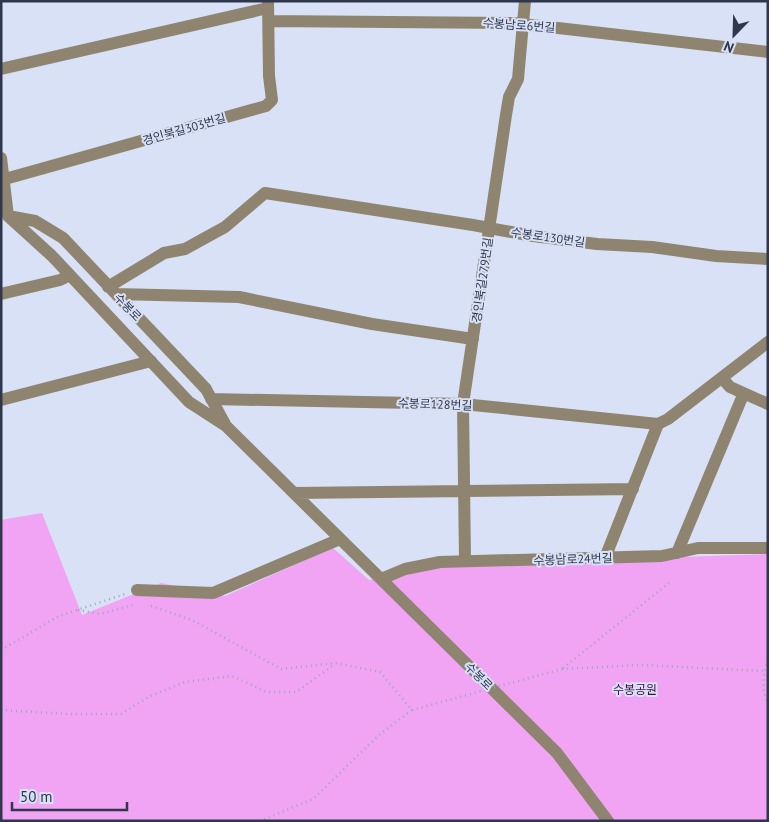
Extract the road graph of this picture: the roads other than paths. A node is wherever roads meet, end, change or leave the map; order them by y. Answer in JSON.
{"nodes":[{"id":1,"x":525,"y":1,"type":"edge"},
{"id":2,"x":268,"y":10,"type":"edge"},
{"id":3,"x":523,"y":24,"type":"junction"},
{"id":4,"x":768,"y":52,"type":"edge"},
{"id":5,"x":1,"y":69,"type":"edge"},
{"id":6,"x":1,"y":158,"type":"edge"},
{"id":7,"x":5,"y":179,"type":"junction"},
{"id":8,"x":5,"y":215,"type":"edge"},
{"id":9,"x":489,"y":228,"type":"junction"},
{"id":10,"x":768,"y":259,"type":"edge"},
{"id":11,"x":70,"y":275,"type":"junction"},
{"id":12,"x":112,"y":290,"type":"junction"},
{"id":13,"x":1,"y":294,"type":"edge"},
{"id":14,"x":473,"y":339,"type":"junction"},
{"id":15,"x":768,"y":342,"type":"edge"},
{"id":16,"x":150,"y":361,"type":"junction"},
{"id":17,"x":722,"y":378,"type":"junction"},
{"id":18,"x":743,"y":395,"type":"junction"},
{"id":19,"x":1,"y":400,"type":"edge"},
{"id":20,"x":211,"y":400,"type":"junction"},
{"id":21,"x":463,"y":404,"type":"junction"},
{"id":22,"x":768,"y":404,"type":"edge"},
{"id":23,"x":658,"y":424,"type":"junction"},
{"id":24,"x":226,"y":426,"type":"junction"},
{"id":25,"x":632,"y":489,"type":"junction"},
{"id":26,"x":464,"y":491,"type":"junction"},
{"id":27,"x":294,"y":493,"type":"junction"},
{"id":28,"x":340,"y":539,"type":"junction"},
{"id":29,"x":768,"y":548,"type":"edge"},
{"id":30,"x":677,"y":553,"type":"junction"},
{"id":31,"x":606,"y":558,"type":"junction"},
{"id":32,"x":465,"y":561,"type":"junction"},
{"id":33,"x":381,"y":579,"type":"junction"},
{"id":34,"x":137,"y":590,"type":"road end"},
{"id":35,"x":608,"y":821,"type":"edge"}],
"edges":[{"from":1,"to":3,"type":"street","name":"경인북길279번길"},
{"from":2,"to":3,"type":"street","name":"수봉남로6번길"},
{"from":2,"to":5,"type":"street"},
{"from":2,"to":7,"type":"street","name":"경인북길303번길"},
{"from":3,"to":4,"type":"street","name":"수봉남로6번길"},
{"from":3,"to":9,"type":"street","name":"경인북길279번길"},
{"from":6,"to":7,"type":"street"},
{"from":7,"to":8,"type":"street"},
{"from":8,"to":11,"type":"street","name":"수봉로"},
{"from":8,"to":12,"type":"street","name":"수봉로"},
{"from":9,"to":10,"type":"street","name":"수봉로130번길"},
{"from":9,"to":12,"type":"street","name":"수봉로130번길"},
{"from":9,"to":14,"type":"street","name":"경인북길279번길"},
{"from":11,"to":13,"type":"street"},
{"from":11,"to":16,"type":"street","name":"수봉로"},
{"from":12,"to":14,"type":"street"},
{"from":12,"to":20,"type":"street","name":"수봉로"},
{"from":14,"to":21,"type":"street","name":"경인북길279번길"},
{"from":15,"to":17,"type":"street"},
{"from":16,"to":19,"type":"street"},
{"from":16,"to":24,"type":"street","name":"수봉로"},
{"from":17,"to":18,"type":"street"},
{"from":17,"to":23,"type":"street"},
{"from":18,"to":22,"type":"street"},
{"from":18,"to":30,"type":"street"},
{"from":20,"to":21,"type":"street","name":"수봉로128번길"},
{"from":20,"to":24,"type":"street","name":"수봉로"},
{"from":21,"to":23,"type":"street","name":"수봉로128번길"},
{"from":21,"to":26,"type":"street","name":"경인북길279번길"},
{"from":23,"to":25,"type":"street"},
{"from":24,"to":27,"type":"street","name":"수봉로"},
{"from":25,"to":26,"type":"street"},
{"from":25,"to":31,"type":"street"},
{"from":26,"to":27,"type":"street"},
{"from":26,"to":32,"type":"street","name":"경인북길279번길"},
{"from":27,"to":28,"type":"street","name":"수봉로"},
{"from":28,"to":33,"type":"street","name":"수봉로"},
{"from":28,"to":34,"type":"street"},
{"from":29,"to":30,"type":"street","name":"수봉남로24번길"},
{"from":30,"to":31,"type":"street","name":"수봉남로24번길"},
{"from":31,"to":32,"type":"street","name":"수봉남로24번길"},
{"from":32,"to":33,"type":"street","name":"수봉남로24번길"},
{"from":33,"to":35,"type":"street","name":"수봉로"}]}
